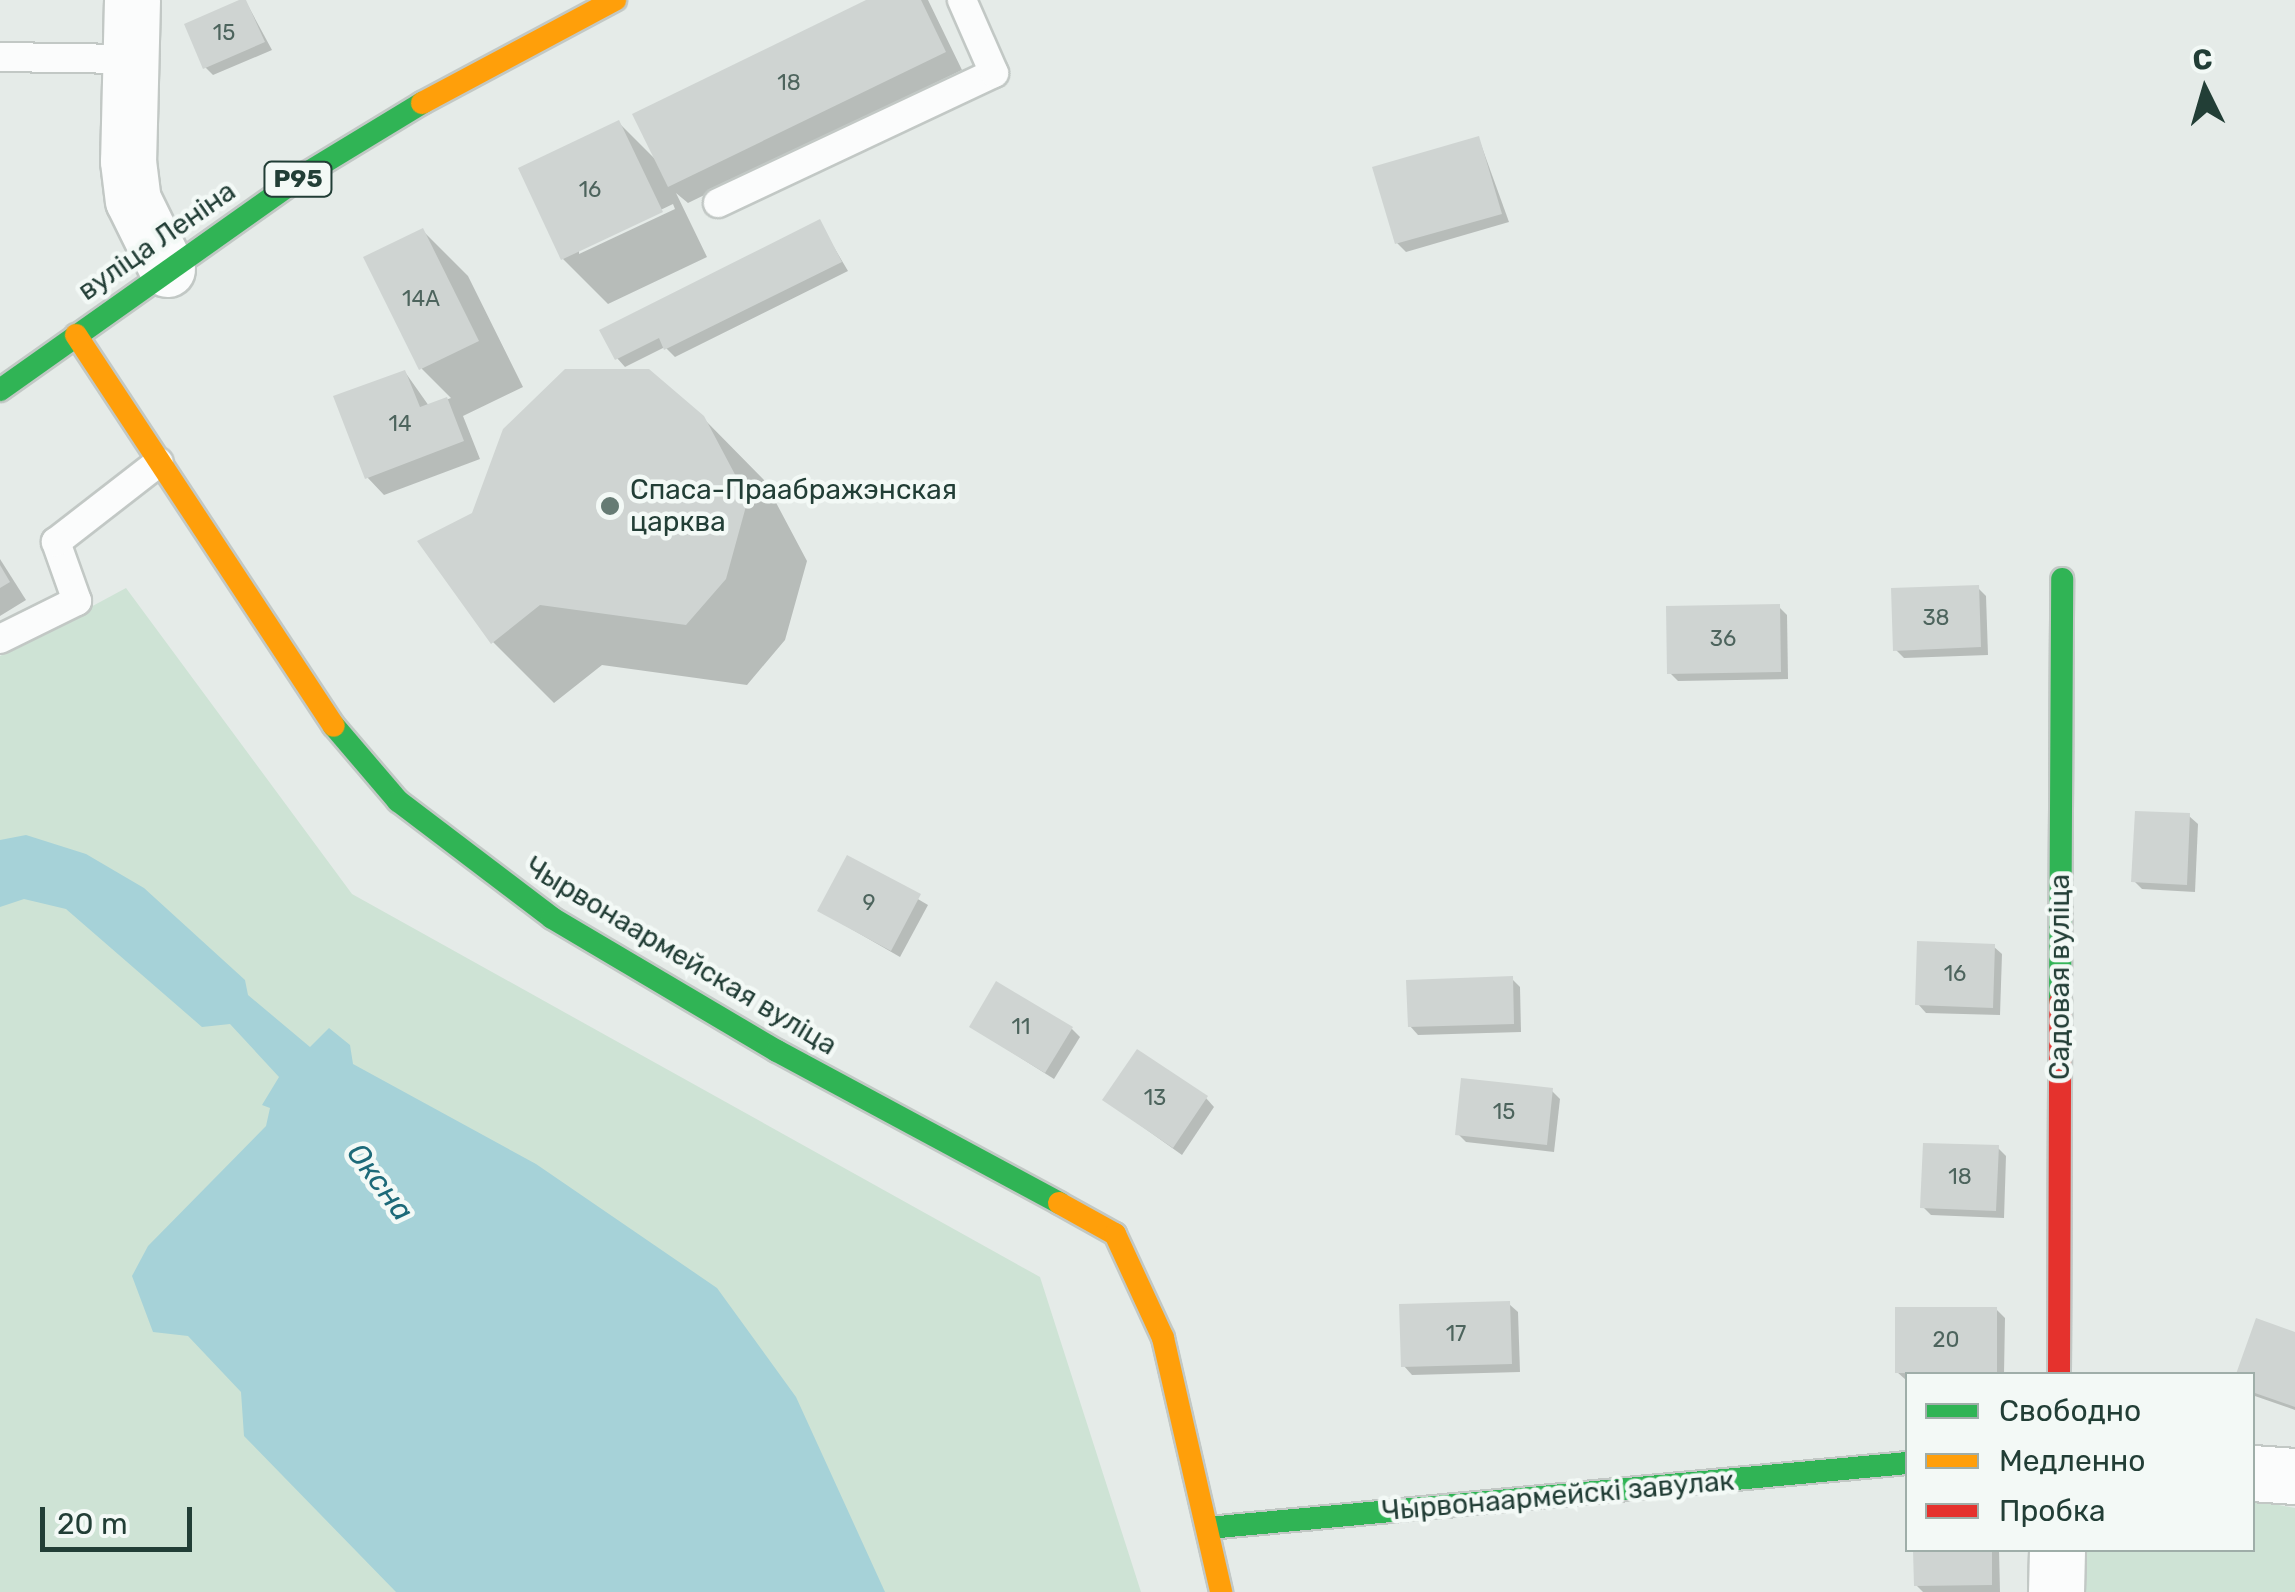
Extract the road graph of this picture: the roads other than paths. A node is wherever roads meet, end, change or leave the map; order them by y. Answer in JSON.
{"nodes":[{"id":1,"x":132,"y":0,"type":"edge"},
{"id":2,"x":615,"y":0,"type":"edge"},
{"id":3,"x":962,"y":0,"type":"edge"},
{"id":4,"x":0,"y":57,"type":"edge"},
{"id":5,"x":130,"y":60,"type":"junction"},
{"id":6,"x":718,"y":202,"type":"dead end"},
{"id":7,"x":166,"y":269,"type":"junction"},
{"id":8,"x":76,"y":335,"type":"junction"},
{"id":9,"x":0,"y":390,"type":"edge"},
{"id":10,"x":158,"y":462,"type":"junction"},
{"id":11,"x":2062,"y":578,"type":"dead end"},
{"id":12,"x":0,"y":639,"type":"edge"},
{"id":13,"x":2059,"y":1372,"type":"edge"},
{"id":14,"x":1905,"y":1463,"type":"edge"},
{"id":15,"x":2255,"y":1473,"type":"edge"},
{"id":16,"x":2295,"y":1476,"type":"edge"},
{"id":17,"x":1208,"y":1528,"type":"junction"},
{"id":18,"x":2057,"y":1552,"type":"edge"},
{"id":19,"x":1221,"y":1592,"type":"edge"},
{"id":20,"x":2056,"y":1592,"type":"edge"}],
"edges":[{"from":1,"to":5,"type":"street"},
{"from":2,"to":7,"type":"street","name":"вуліца Леніна","number":"Р95"},
{"from":3,"to":6,"type":"lane"},
{"from":4,"to":5,"type":"lane"},
{"from":5,"to":7,"type":"street"},
{"from":7,"to":8,"type":"street","name":"вуліца Леніна","number":"Р95"},
{"from":8,"to":9,"type":"street","name":"вуліца Леніна","number":"Р95"},
{"from":8,"to":10,"type":"street","name":"Чырвонаармейская вуліца"},
{"from":10,"to":12,"type":"lane"},
{"from":10,"to":17,"type":"street","name":"Чырвонаармейская вуліца"},
{"from":11,"to":13,"type":"street","name":"Садовая вуліца"},
{"from":14,"to":17,"type":"street","name":"Чырвонаармейскі завулак"},
{"from":15,"to":16,"type":"street"},
{"from":17,"to":19,"type":"street","name":"Чырвонаармейская вуліца"},
{"from":18,"to":20,"type":"street"}]}
